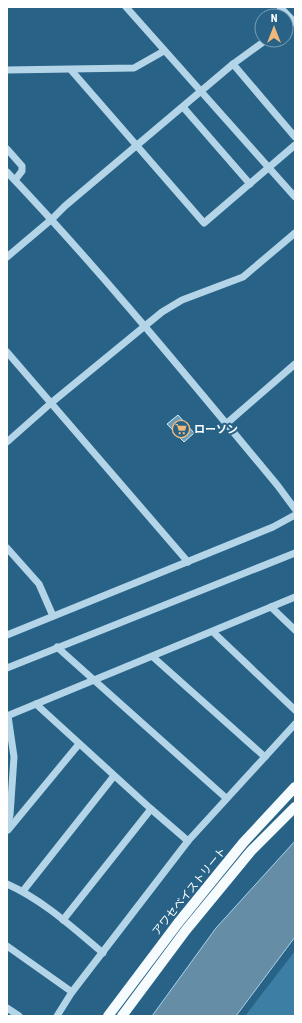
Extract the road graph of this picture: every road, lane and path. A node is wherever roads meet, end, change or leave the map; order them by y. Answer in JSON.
{"nodes":[{"id":1,"x":126,"y":7,"type":"edge"},
{"id":2,"x":255,"y":48,"type":"edge"},
{"id":3,"x":164,"y":51,"type":"junction"},
{"id":4,"x":233,"y":64,"type":"junction"},
{"id":5,"x":7,"y":70,"type":"edge"},
{"id":6,"x":71,"y":70,"type":"junction"},
{"id":7,"x":201,"y":92,"type":"junction"},
{"id":8,"x":183,"y":107,"type":"junction"},
{"id":9,"x":295,"y":137,"type":"edge"},
{"id":10,"x":137,"y":145,"type":"junction"},
{"id":11,"x":295,"y":145,"type":"edge"},
{"id":12,"x":7,"y":149,"type":"edge"},
{"id":13,"x":268,"y":168,"type":"junction"},
{"id":14,"x":7,"y":172,"type":"edge"},
{"id":15,"x":15,"y":180,"type":"junction"},
{"id":16,"x":250,"y":184,"type":"junction"},
{"id":17,"x":295,"y":197,"type":"edge"},
{"id":18,"x":52,"y":219,"type":"junction"},
{"id":19,"x":295,"y":233,"type":"edge"},
{"id":20,"x":7,"y":247,"type":"edge"},
{"id":21,"x":10,"y":255,"type":"edge"},
{"id":22,"x":144,"y":326,"type":"junction"},
{"id":23,"x":7,"y":352,"type":"edge"},
{"id":24,"x":295,"y":364,"type":"edge"},
{"id":25,"x":51,"y":403,"type":"junction"},
{"id":26,"x":226,"y":424,"type":"junction"},
{"id":27,"x":7,"y":442,"type":"edge"},
{"id":28,"x":295,"y":509,"type":"edge"},
{"id":29,"x":295,"y":515,"type":"edge"},
{"id":30,"x":7,"y":548,"type":"edge"},
{"id":31,"x":295,"y":553,"type":"edge"},
{"id":32,"x":188,"y":562,"type":"junction"},
{"id":33,"x":295,"y":598,"type":"edge"},
{"id":34,"x":272,"y":607,"type":"junction"},
{"id":35,"x":53,"y":616,"type":"junction"},
{"id":36,"x":295,"y":630,"type":"edge"},
{"id":37,"x":213,"y":632,"type":"junction"},
{"id":38,"x":7,"y":635,"type":"edge"},
{"id":39,"x":57,"y":647,"type":"junction"},
{"id":40,"x":153,"y":657,"type":"junction"},
{"id":41,"x":7,"y":668,"type":"edge"},
{"id":42,"x":95,"y":681,"type":"junction"},
{"id":43,"x":36,"y":704,"type":"junction"},
{"id":44,"x":295,"y":710,"type":"edge"},
{"id":45,"x":8,"y":716,"type":"edge"},
{"id":46,"x":295,"y":724,"type":"edge"},
{"id":47,"x":79,"y":744,"type":"junction"},
{"id":48,"x":265,"y":757,"type":"junction"},
{"id":49,"x":114,"y":776,"type":"junction"},
{"id":50,"x":295,"y":787,"type":"edge"},
{"id":51,"x":226,"y":798,"type":"junction"},
{"id":52,"x":295,"y":806,"type":"edge"},
{"id":53,"x":151,"y":809,"type":"junction"},
{"id":54,"x":7,"y":828,"type":"edge"},
{"id":55,"x":7,"y":831,"type":"edge"},
{"id":56,"x":188,"y":841,"type":"junction"},
{"id":57,"x":7,"y":884,"type":"edge"},
{"id":58,"x":23,"y":891,"type":"junction"},
{"id":59,"x":63,"y":920,"type":"junction"},
{"id":60,"x":7,"y":946,"type":"edge"},
{"id":61,"x":103,"y":953,"type":"junction"},
{"id":62,"x":72,"y":992,"type":"junction"},
{"id":63,"x":7,"y":1008,"type":"edge"},
{"id":64,"x":19,"y":1016,"type":"edge"},
{"id":65,"x":57,"y":1016,"type":"edge"},
{"id":66,"x":108,"y":1016,"type":"edge"},
{"id":67,"x":122,"y":1016,"type":"edge"}],
"edges":[{"from":1,"to":3,"type":"street"},
{"from":2,"to":4,"type":"street"},
{"from":3,"to":6,"type":"street"},
{"from":3,"to":7,"type":"street"},
{"from":4,"to":7,"type":"street"},
{"from":4,"to":9,"type":"street"},
{"from":5,"to":6,"type":"street"},
{"from":6,"to":10,"type":"street"},
{"from":7,"to":8,"type":"street"},
{"from":7,"to":13,"type":"street"},
{"from":8,"to":10,"type":"street"},
{"from":8,"to":16,"type":"street"},
{"from":10,"to":16,"type":"street"},
{"from":10,"to":18,"type":"street"},
{"from":11,"to":13,"type":"street"},
{"from":12,"to":15,"type":"street"},
{"from":13,"to":16,"type":"street"},
{"from":13,"to":17,"type":"street"},
{"from":14,"to":15,"type":"street"},
{"from":15,"to":18,"type":"street"},
{"from":18,"to":21,"type":"street"},
{"from":18,"to":22,"type":"street"},
{"from":19,"to":22,"type":"street"},
{"from":20,"to":21,"type":"street"},
{"from":22,"to":25,"type":"street"},
{"from":22,"to":26,"type":"street"},
{"from":23,"to":25,"type":"street"},
{"from":24,"to":26,"type":"street"},
{"from":25,"to":27,"type":"street"},
{"from":25,"to":32,"type":"street"},
{"from":26,"to":28,"type":"street"},
{"from":29,"to":32,"type":"street"},
{"from":30,"to":35,"type":"street"},
{"from":31,"to":39,"type":"street"},
{"from":32,"to":35,"type":"street"},
{"from":33,"to":34,"type":"street"},
{"from":34,"to":36,"type":"street"},
{"from":34,"to":37,"type":"street"},
{"from":35,"to":38,"type":"street"},
{"from":37,"to":40,"type":"street"},
{"from":37,"to":44,"type":"street"},
{"from":39,"to":41,"type":"street"},
{"from":39,"to":42,"type":"street"},
{"from":40,"to":42,"type":"street"},
{"from":40,"to":48,"type":"street"},
{"from":42,"to":43,"type":"street"},
{"from":42,"to":51,"type":"street"},
{"from":43,"to":45,"type":"street"},
{"from":43,"to":47,"type":"street"},
{"from":45,"to":54,"type":"street"},
{"from":46,"to":48,"type":"street"},
{"from":47,"to":49,"type":"street"},
{"from":47,"to":55,"type":"street"},
{"from":48,"to":51,"type":"street"},
{"from":49,"to":53,"type":"street"},
{"from":49,"to":58,"type":"street"},
{"from":50,"to":66,"type":"main road","name":"アワセベイストリート"},
{"from":51,"to":56,"type":"street"},
{"from":52,"to":67,"type":"main road","name":"アワセベイストリート"},
{"from":53,"to":56,"type":"street"},
{"from":53,"to":59,"type":"street"},
{"from":56,"to":61,"type":"street"},
{"from":57,"to":58,"type":"street"},
{"from":58,"to":59,"type":"street"},
{"from":59,"to":61,"type":"street"},
{"from":60,"to":62,"type":"street"},
{"from":61,"to":62,"type":"street"},
{"from":62,"to":65,"type":"street"},
{"from":63,"to":64,"type":"street"}]}
